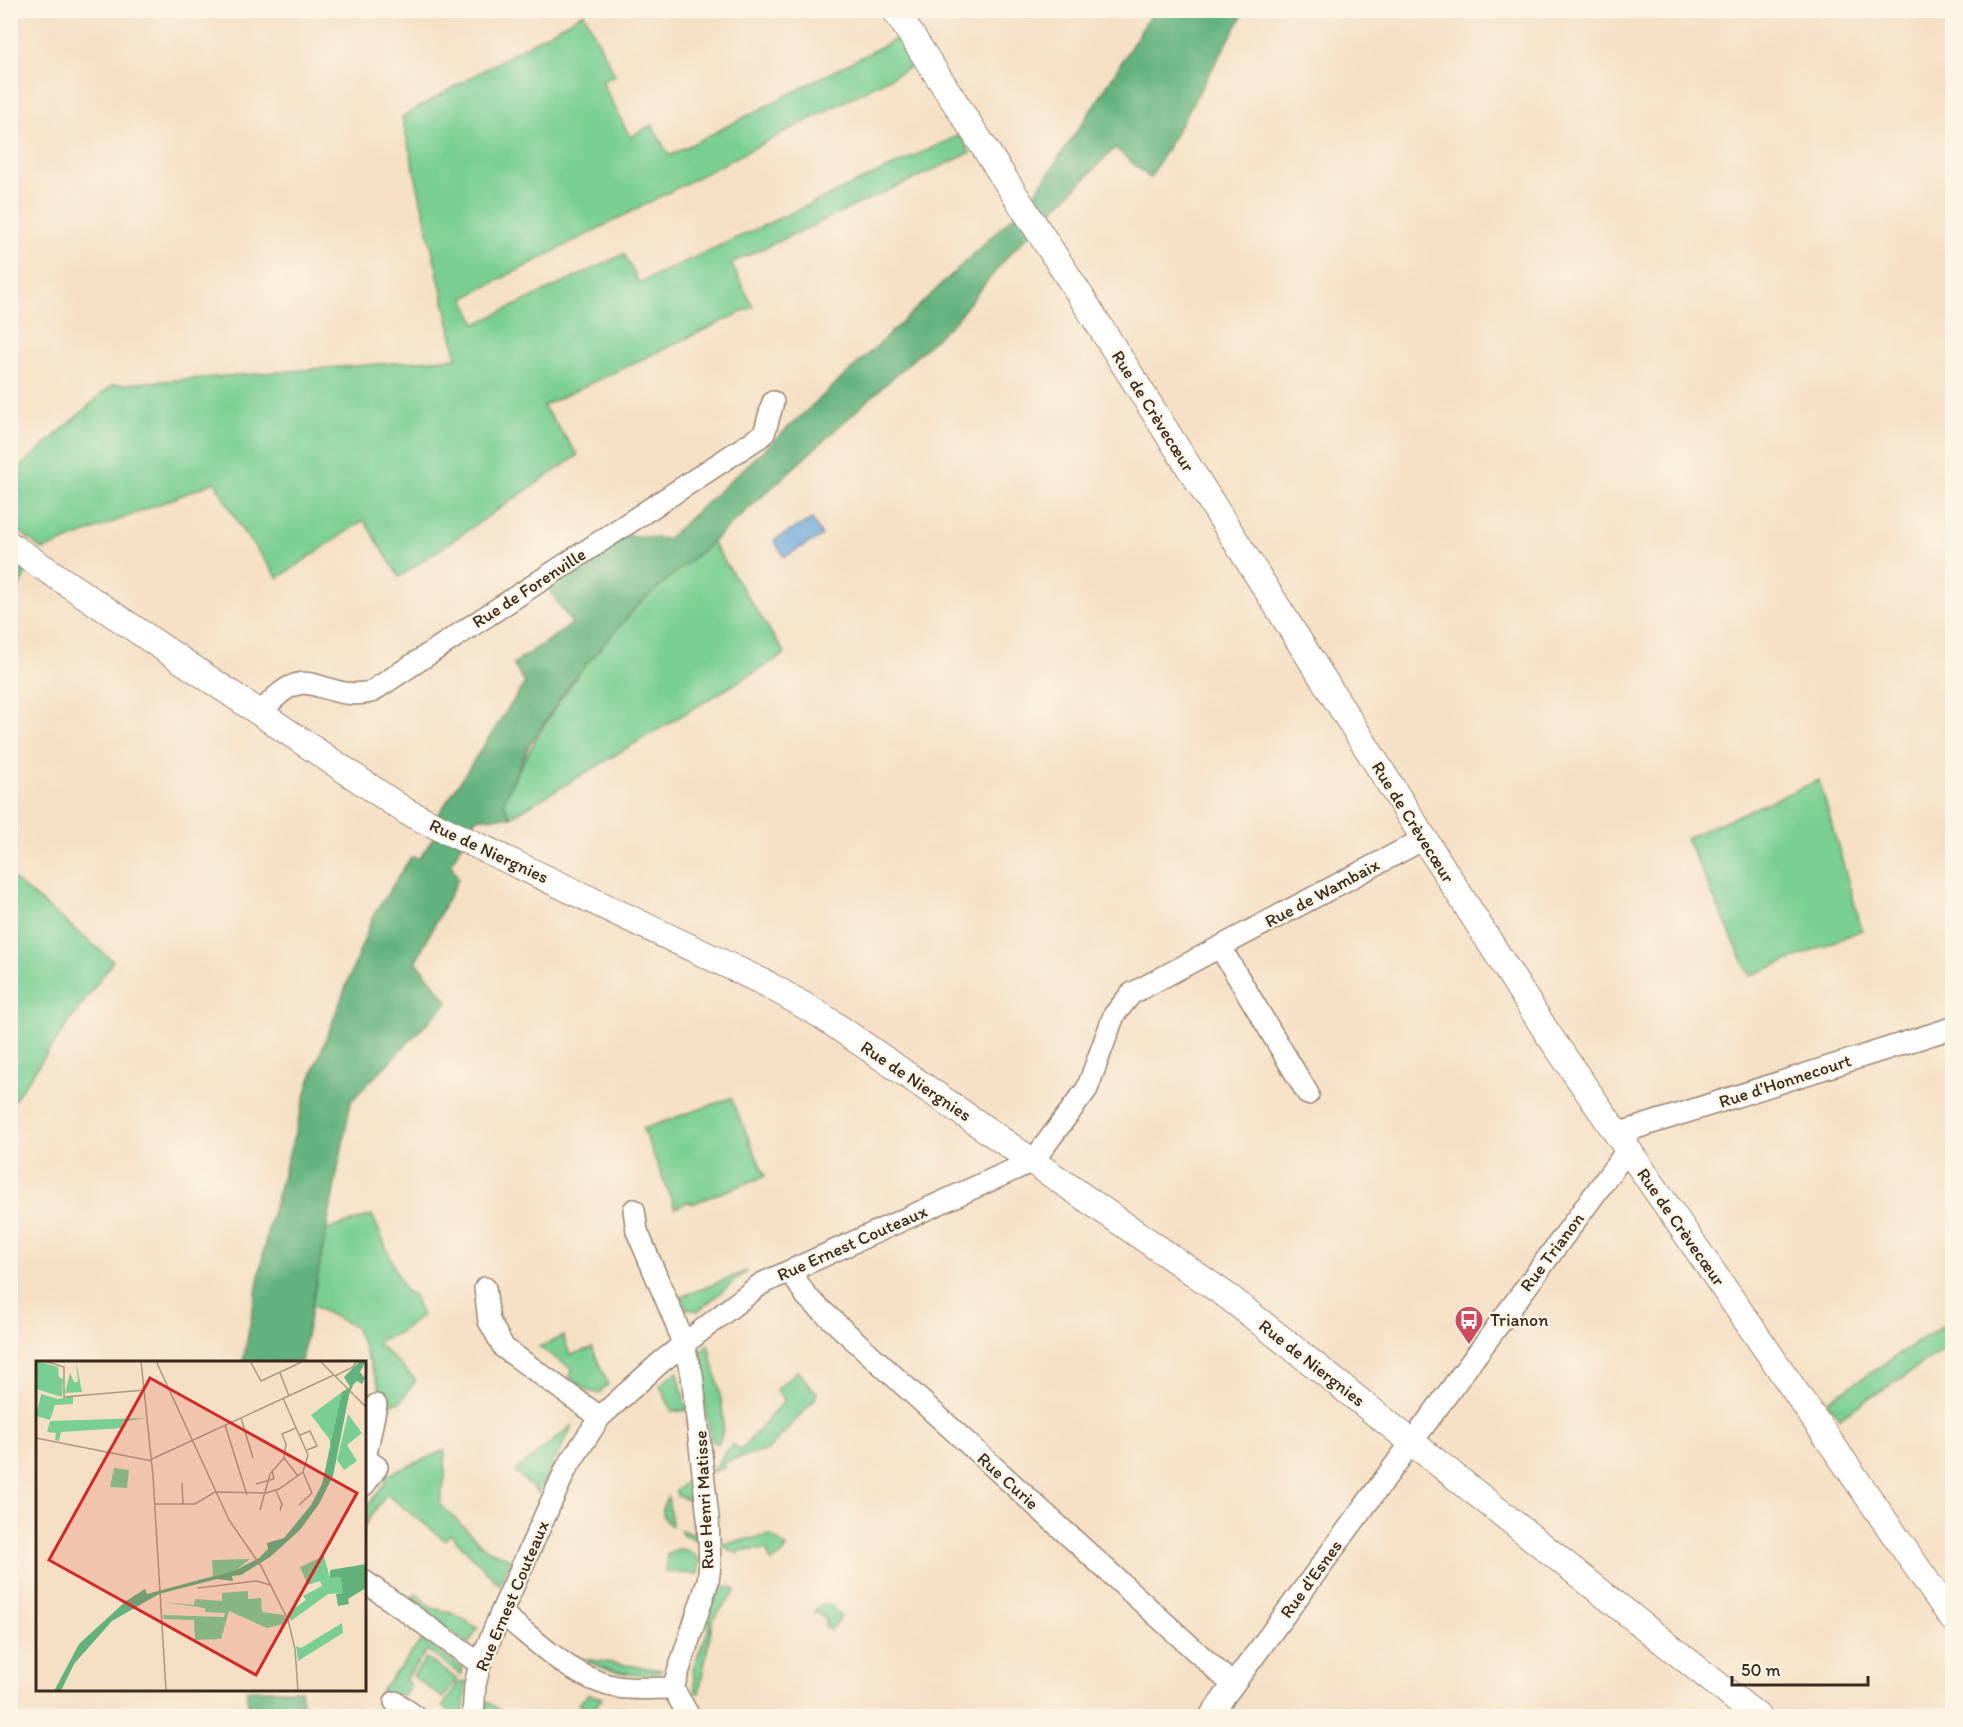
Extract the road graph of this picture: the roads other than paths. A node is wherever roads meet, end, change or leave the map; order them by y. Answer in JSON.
{"nodes":[{"id":1,"x":895,"y":10,"type":"edge"},
{"id":2,"x":773,"y":402,"type":"dead end"},
{"id":3,"x":10,"y":545,"type":"edge"},
{"id":4,"x":261,"y":713,"type":"junction"},
{"id":5,"x":1424,"y":839,"type":"junction"},
{"id":6,"x":1220,"y":947,"type":"junction"},
{"id":7,"x":1953,"y":1028,"type":"edge"},
{"id":8,"x":1308,"y":1094,"type":"dead end"},
{"id":9,"x":1622,"y":1142,"type":"junction"},
{"id":10,"x":1033,"y":1161,"type":"junction"},
{"id":11,"x":634,"y":1210,"type":"dead end"},
{"id":12,"x":790,"y":1270,"type":"junction"},
{"id":13,"x":485,"y":1288,"type":"dead end"},
{"id":14,"x":684,"y":1345,"type":"junction"},
{"id":15,"x":376,"y":1405,"type":"dead end"},
{"id":16,"x":600,"y":1417,"type":"junction"},
{"id":17,"x":1412,"y":1442,"type":"junction"},
{"id":18,"x":366,"y":1454,"type":"edge"},
{"id":19,"x":366,"y":1460,"type":"edge"},
{"id":20,"x":366,"y":1482,"type":"edge"},
{"id":21,"x":366,"y":1582,"type":"edge"},
{"id":22,"x":501,"y":1613,"type":"junction"},
{"id":23,"x":1953,"y":1618,"type":"edge"},
{"id":24,"x":480,"y":1664,"type":"junction"},
{"id":25,"x":1233,"y":1685,"type":"junction"},
{"id":26,"x":673,"y":1688,"type":"junction"},
{"id":27,"x":395,"y":1702,"type":"dead end"},
{"id":28,"x":415,"y":1716,"type":"edge"},
{"id":29,"x":473,"y":1716,"type":"edge"},
{"id":30,"x":689,"y":1716,"type":"edge"},
{"id":31,"x":1210,"y":1716,"type":"edge"},
{"id":32,"x":1757,"y":1716,"type":"edge"}],
"edges":[{"from":1,"to":5,"type":"street","name":"Rue de Crèvecœur"},
{"from":2,"to":4,"type":"street","name":"Rue de Forenville"},
{"from":3,"to":4,"type":"street","name":"Rue de Niergnies"},
{"from":4,"to":10,"type":"street","name":"Rue de Niergnies"},
{"from":5,"to":6,"type":"street","name":"Rue de Wambaix"},
{"from":5,"to":9,"type":"street","name":"Rue de Crèvecœur"},
{"from":6,"to":8,"type":"street"},
{"from":6,"to":10,"type":"street","name":"Rue de Wambaix"},
{"from":7,"to":9,"type":"street","name":"Rue d'Honnecourt"},
{"from":9,"to":17,"type":"street","name":"Rue Trianon"},
{"from":9,"to":23,"type":"street","name":"Rue de Crèvecœur"},
{"from":10,"to":12,"type":"street","name":"Rue Ernest Couteaux"},
{"from":10,"to":17,"type":"street","name":"Rue de Niergnies"},
{"from":11,"to":14,"type":"street"},
{"from":12,"to":14,"type":"street","name":"Rue Ernest Couteaux"},
{"from":12,"to":25,"type":"street","name":"Rue Curie"},
{"from":13,"to":16,"type":"street"},
{"from":14,"to":16,"type":"street","name":"Rue Ernest Couteaux"},
{"from":14,"to":26,"type":"street","name":"Rue Henri Matisse"},
{"from":15,"to":18,"type":"street"},
{"from":16,"to":22,"type":"street","name":"Rue Ernest Couteaux"},
{"from":17,"to":25,"type":"street","name":"Rue d'Esnes"},
{"from":17,"to":32,"type":"street","name":"Rue de Niergnies"},
{"from":19,"to":20,"type":"street"},
{"from":21,"to":24,"type":"street"},
{"from":22,"to":24,"type":"street","name":"Rue Ernest Couteaux"},
{"from":22,"to":26,"type":"street"},
{"from":24,"to":29,"type":"street","name":"Rue Ernest Couteaux"},
{"from":25,"to":31,"type":"street","name":"Rue d'Esnes"},
{"from":26,"to":30,"type":"street"},
{"from":27,"to":28,"type":"street"}]}
